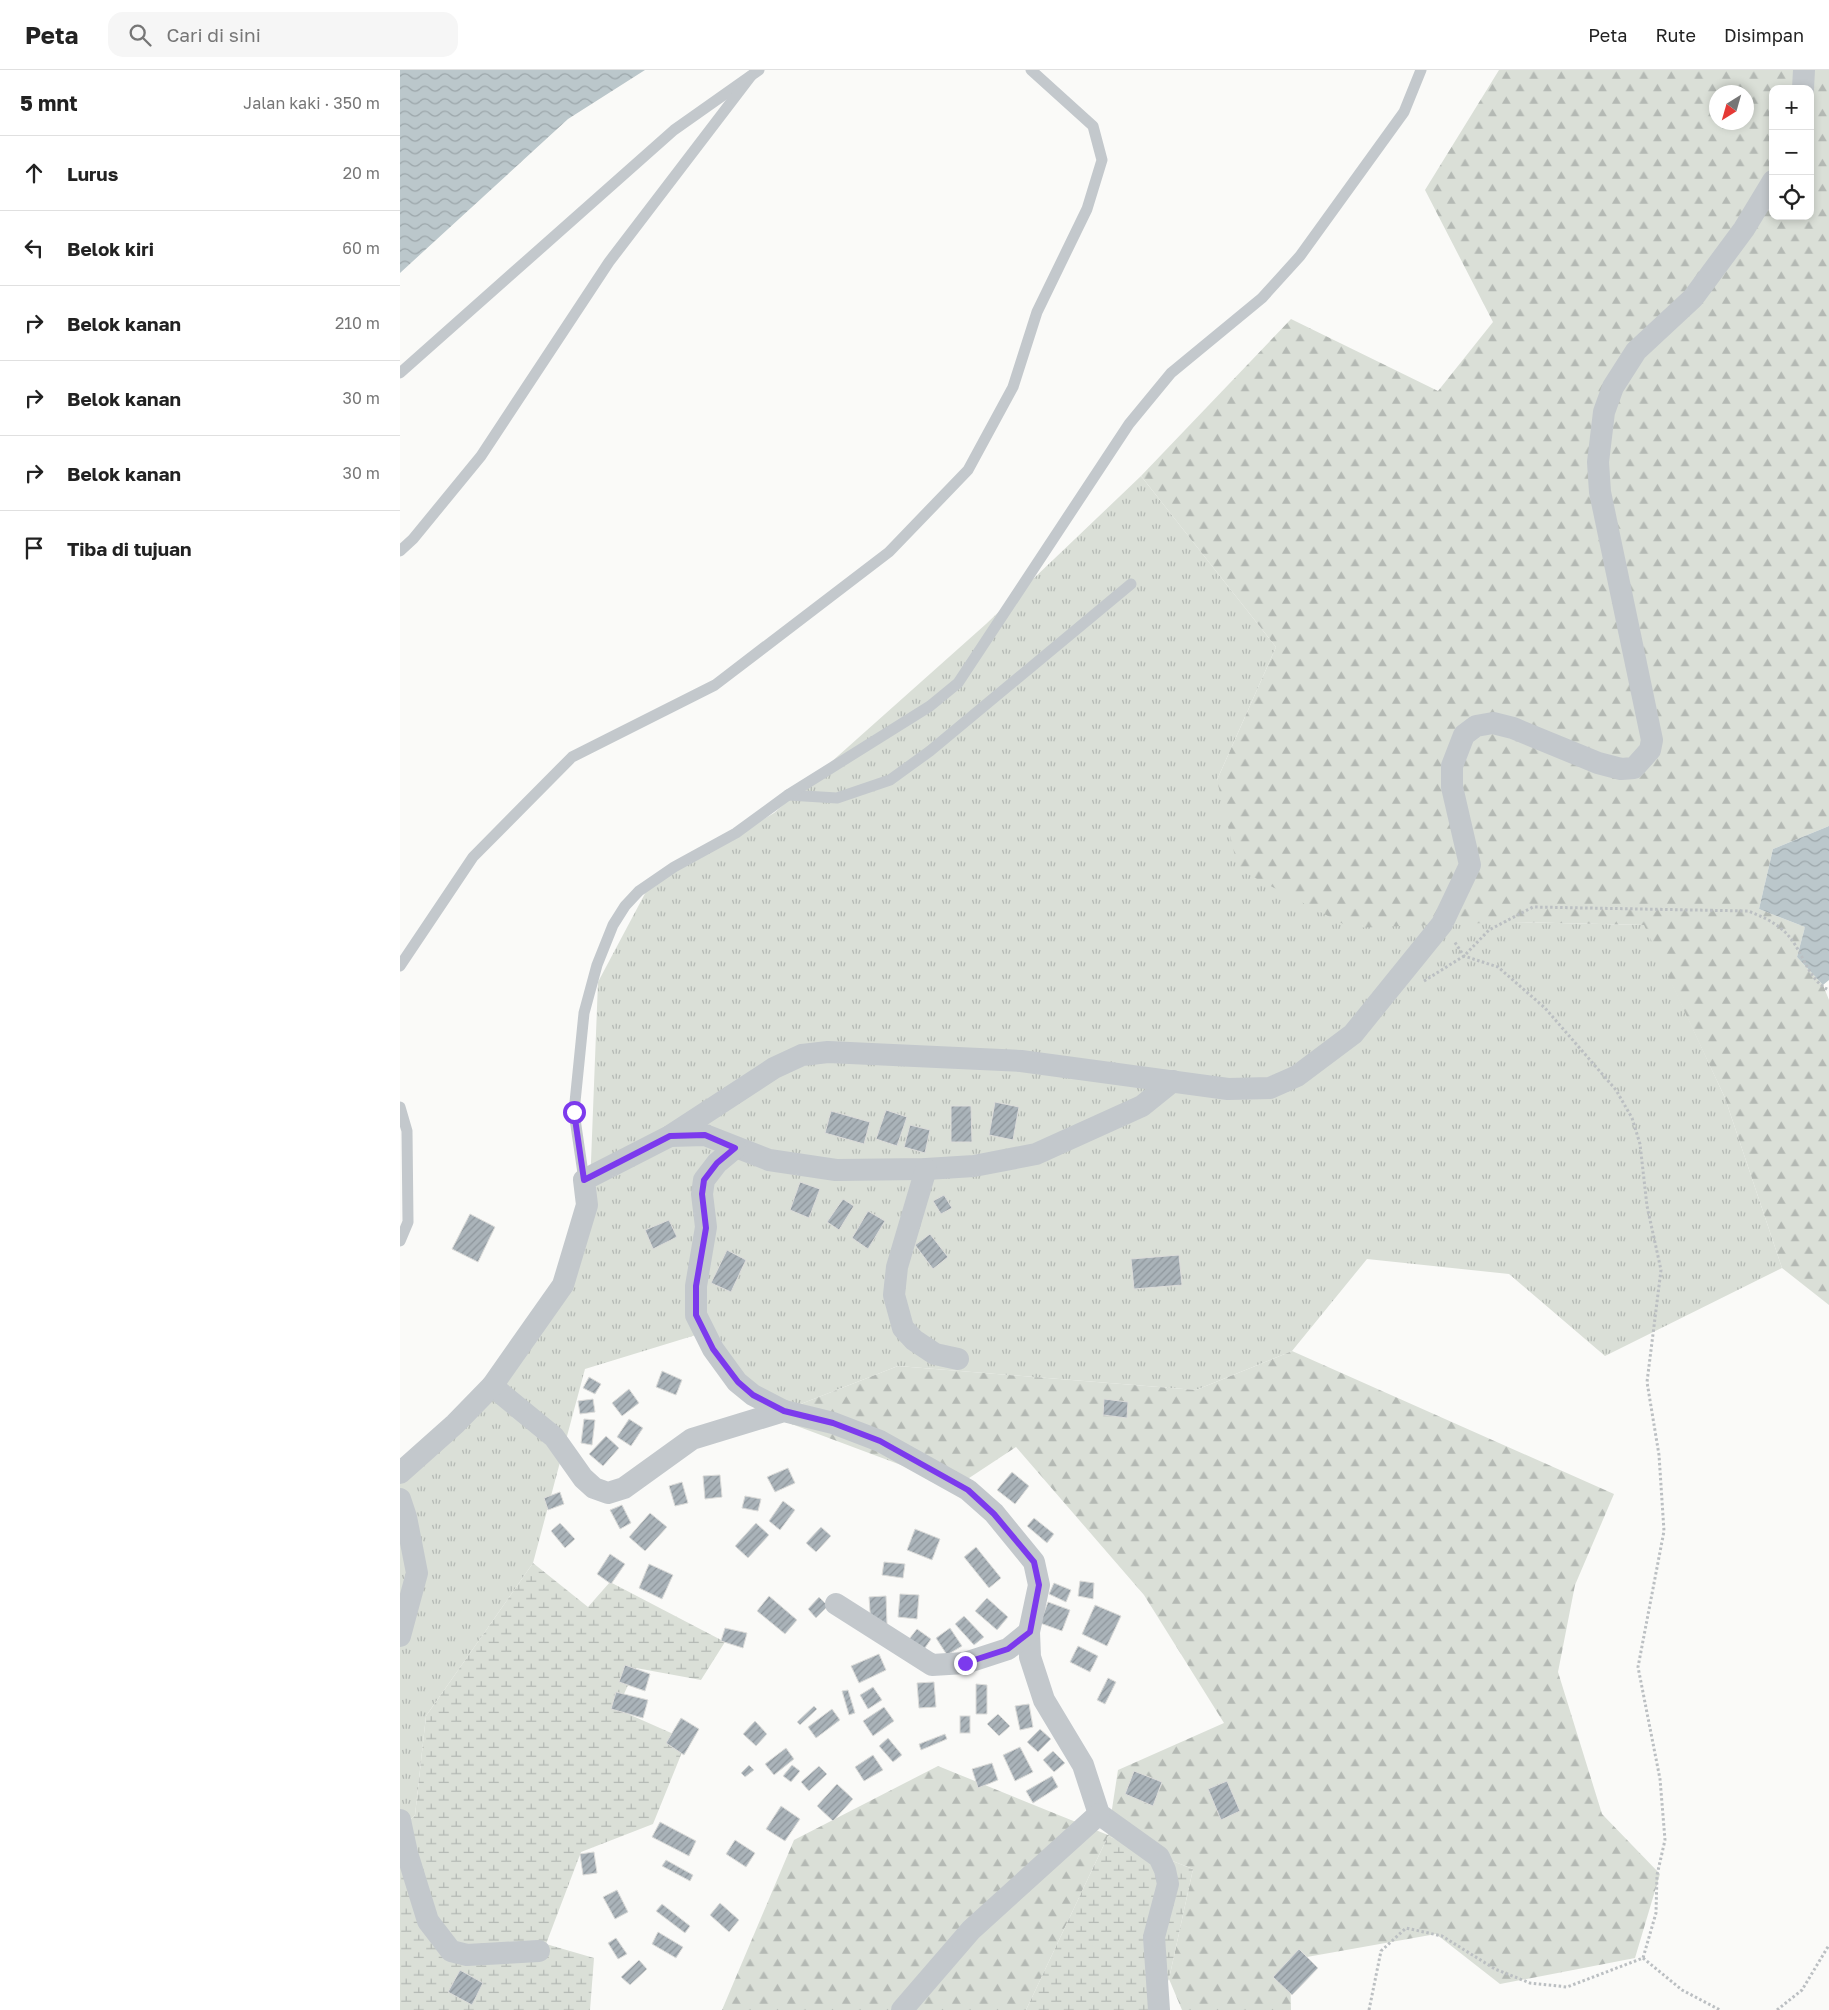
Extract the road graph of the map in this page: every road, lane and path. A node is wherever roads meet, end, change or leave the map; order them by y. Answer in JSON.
{"nodes":[{"id":1,"x":1031,"y":70,"type":"edge"},
{"id":2,"x":1421,"y":70,"type":"edge"},
{"id":3,"x":1804,"y":70,"type":"edge"},
{"id":4,"x":755,"y":73,"type":"edge"},
{"id":5,"x":1804,"y":85,"type":"edge"},
{"id":6,"x":1769,"y":188,"type":"edge"},
{"id":7,"x":400,"y":373,"type":"edge"},
{"id":8,"x":400,"y":551,"type":"edge"},
{"id":9,"x":1131,"y":584,"type":"dead end"},
{"id":10,"x":788,"y":795,"type":"junction"},
{"id":11,"x":400,"y":966,"type":"edge"},
{"id":12,"x":1829,"y":990,"type":"edge"},
{"id":13,"x":1173,"y":1081,"type":"junction"},
{"id":14,"x":400,"y":1107,"type":"edge"},
{"id":15,"x":670,"y":1136,"type":"junction"},
{"id":16,"x":735,"y":1148,"type":"junction"},
{"id":17,"x":926,"y":1169,"type":"junction"},
{"id":18,"x":584,"y":1180,"type":"junction"},
{"id":19,"x":400,"y":1241,"type":"edge"},
{"id":20,"x":958,"y":1360,"type":"dead end"},
{"id":21,"x":492,"y":1386,"type":"junction"},
{"id":22,"x":784,"y":1411,"type":"junction"},
{"id":23,"x":400,"y":1473,"type":"edge"},
{"id":24,"x":400,"y":1499,"type":"edge"},
{"id":25,"x":836,"y":1604,"type":"dead end"},
{"id":26,"x":1030,"y":1632,"type":"junction"},
{"id":27,"x":400,"y":1636,"type":"edge"},
{"id":28,"x":1099,"y":1814,"type":"junction"},
{"id":29,"x":400,"y":1820,"type":"edge"},
{"id":30,"x":1829,"y":1945,"type":"edge"},
{"id":31,"x":540,"y":1951,"type":"dead end"},
{"id":32,"x":1643,"y":1958,"type":"junction"},
{"id":33,"x":902,"y":2010,"type":"edge"},
{"id":34,"x":1159,"y":2010,"type":"edge"},
{"id":35,"x":1369,"y":2010,"type":"edge"},
{"id":36,"x":1720,"y":2010,"type":"edge"},
{"id":37,"x":1777,"y":2010,"type":"edge"}],
"edges":[{"from":1,"to":11,"type":"lane"},
{"from":2,"to":10,"type":"lane"},
{"from":3,"to":5,"type":"street"},
{"from":4,"to":7,"type":"lane"},
{"from":4,"to":8,"type":"lane"},
{"from":6,"to":13,"type":"street"},
{"from":9,"to":10,"type":"lane"},
{"from":10,"to":18,"type":"lane"},
{"from":12,"to":32,"type":"path"},
{"from":13,"to":15,"type":"street"},
{"from":13,"to":17,"type":"street"},
{"from":14,"to":19,"type":"lane"},
{"from":15,"to":16,"type":"street"},
{"from":15,"to":18,"type":"street"},
{"from":16,"to":17,"type":"street"},
{"from":16,"to":22,"type":"street"},
{"from":17,"to":20,"type":"street"},
{"from":18,"to":21,"type":"street"},
{"from":21,"to":22,"type":"street"},
{"from":21,"to":23,"type":"street"},
{"from":22,"to":26,"type":"street"},
{"from":24,"to":27,"type":"street"},
{"from":25,"to":26,"type":"street"},
{"from":26,"to":28,"type":"street"},
{"from":28,"to":33,"type":"street"},
{"from":28,"to":34,"type":"street"},
{"from":29,"to":31,"type":"street"},
{"from":30,"to":37,"type":"path"},
{"from":32,"to":35,"type":"path"},
{"from":32,"to":36,"type":"path"}]}
